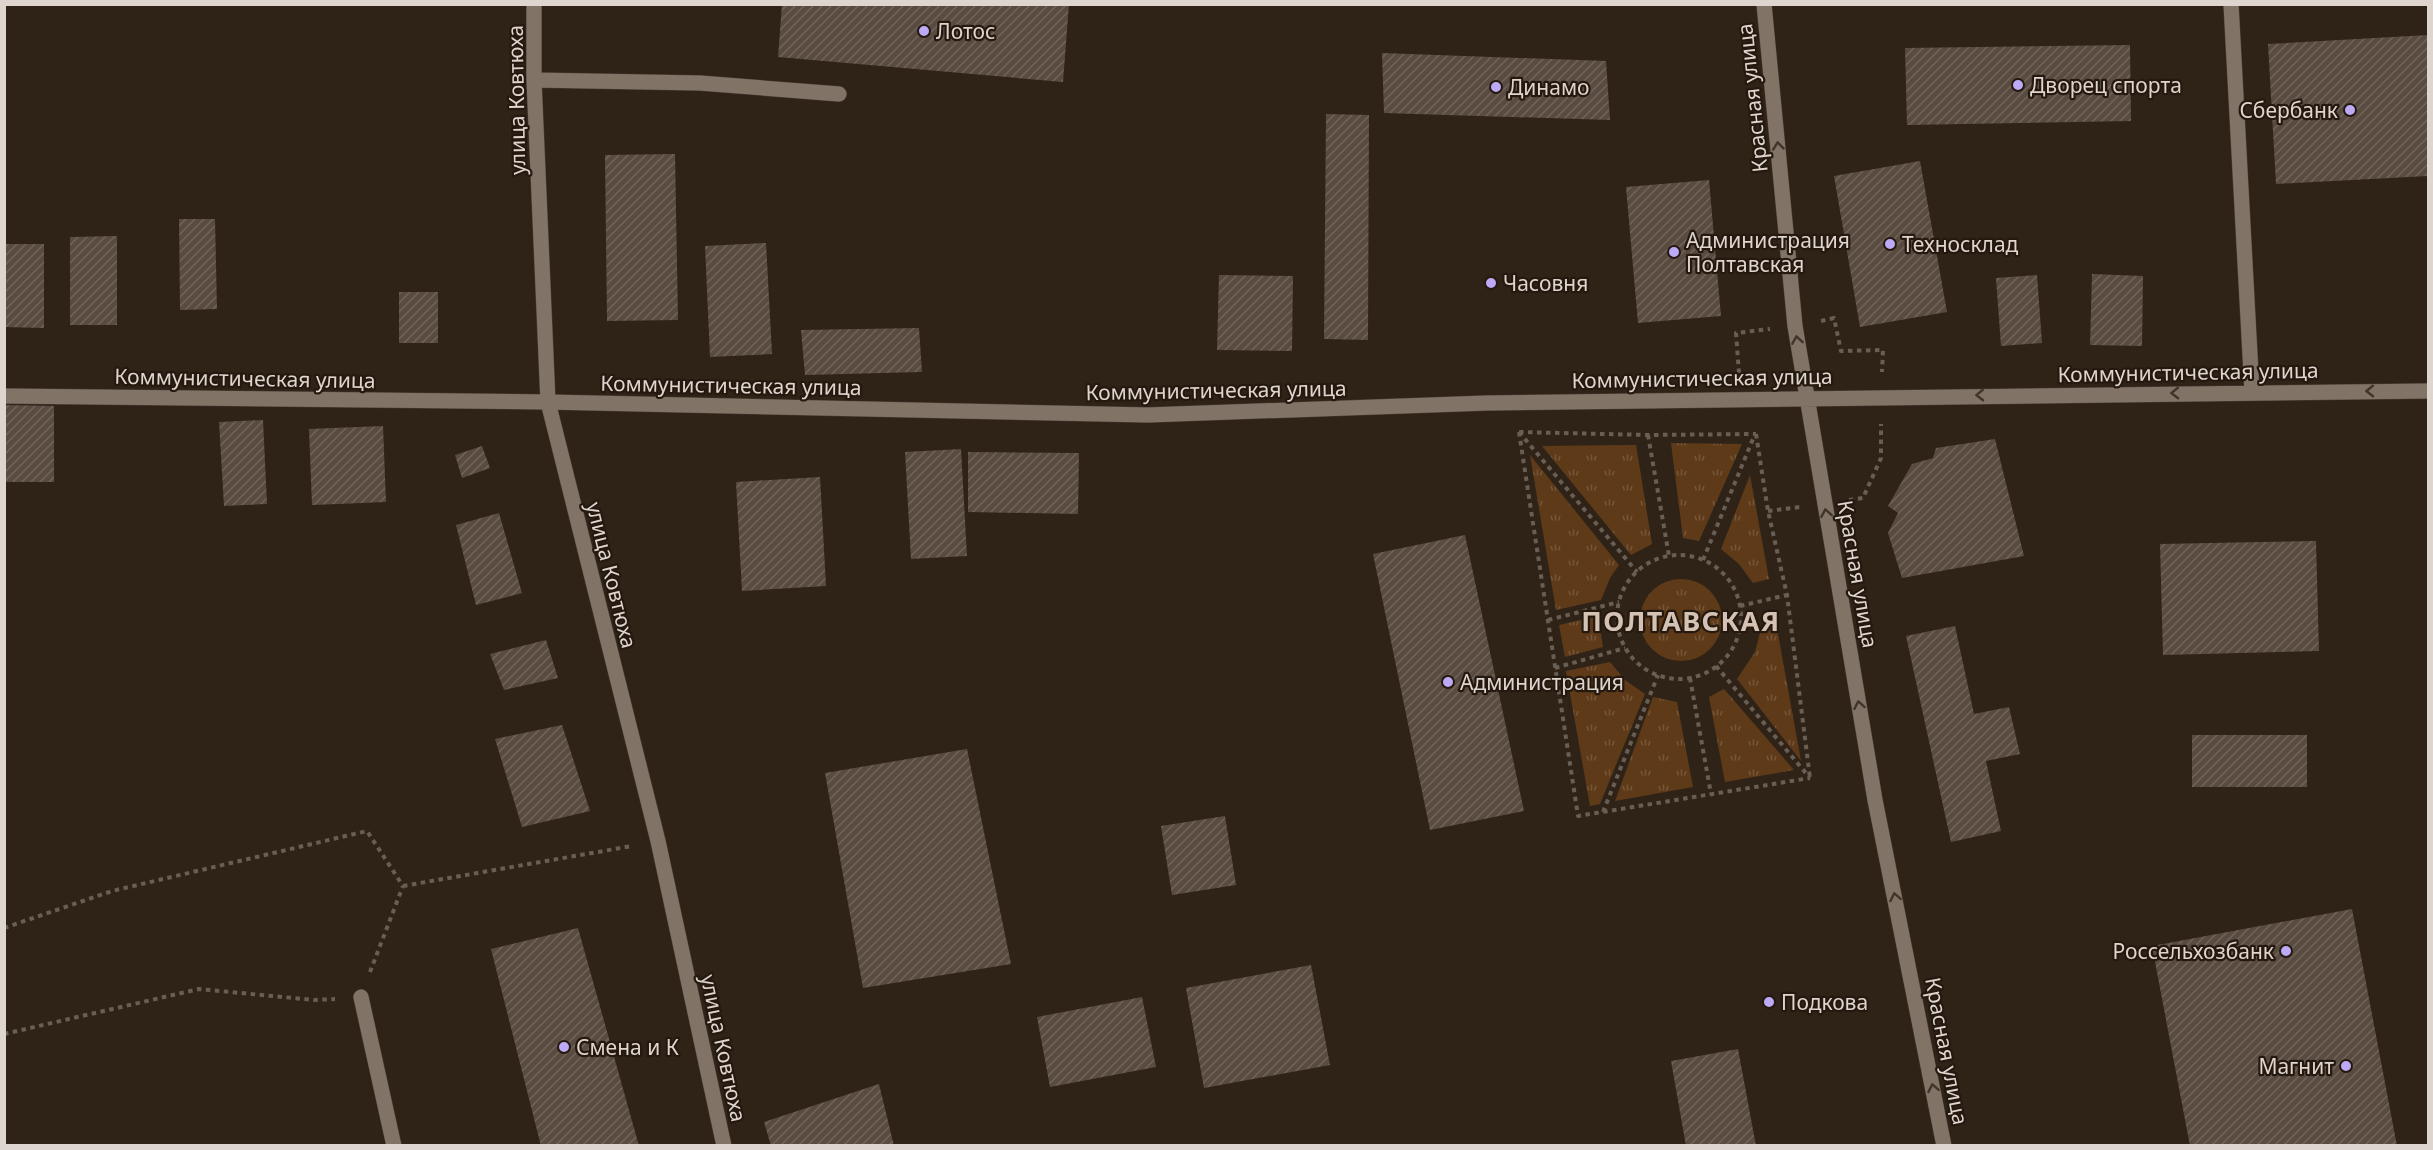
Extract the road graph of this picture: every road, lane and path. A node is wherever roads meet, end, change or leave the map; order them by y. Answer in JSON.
{"nodes":[{"id":1,"x":534,"y":4,"type":"edge"},
{"id":2,"x":1764,"y":4,"type":"edge"},
{"id":3,"x":2231,"y":4,"type":"edge"},
{"id":4,"x":534,"y":80,"type":"junction"},
{"id":5,"x":839,"y":94,"type":"dead end"},
{"id":6,"x":2428,"y":390,"type":"edge"},
{"id":7,"x":2252,"y":392,"type":"junction"},
{"id":8,"x":4,"y":396,"type":"edge"},
{"id":9,"x":1807,"y":398,"type":"junction"},
{"id":10,"x":548,"y":402,"type":"junction"},
{"id":11,"x":1520,"y":432,"type":"junction"},
{"id":12,"x":1756,"y":434,"type":"junction"},
{"id":13,"x":1648,"y":435,"type":"junction"},
{"id":14,"x":1669,"y":556,"type":"junction"},
{"id":15,"x":1703,"y":560,"type":"junction"},
{"id":16,"x":1637,"y":572,"type":"junction"},
{"id":17,"x":1786,"y":595,"type":"junction"},
{"id":18,"x":1618,"y":602,"type":"junction"},
{"id":19,"x":1740,"y":606,"type":"junction"},
{"id":20,"x":1548,"y":620,"type":"junction"},
{"id":21,"x":1625,"y":648,"type":"junction"},
{"id":22,"x":1716,"y":666,"type":"junction"},
{"id":23,"x":1555,"y":668,"type":"junction"},
{"id":24,"x":1658,"y":675,"type":"junction"},
{"id":25,"x":1690,"y":678,"type":"junction"},
{"id":26,"x":1810,"y":778,"type":"junction"},
{"id":27,"x":1711,"y":794,"type":"junction"},
{"id":28,"x":1603,"y":812,"type":"junction"},
{"id":29,"x":658,"y":841,"type":"junction"},
{"id":30,"x":403,"y":886,"type":"junction"},
{"id":31,"x":4,"y":928,"type":"edge"},
{"id":32,"x":361,"y":997,"type":"junction"},
{"id":33,"x":4,"y":1034,"type":"edge"},
{"id":34,"x":394,"y":1146,"type":"edge"},
{"id":35,"x":724,"y":1146,"type":"edge"},
{"id":36,"x":1944,"y":1146,"type":"edge"}],
"edges":[{"from":1,"to":4,"type":"street","name":"улица Ковтюха"},
{"from":9,"to":2,"type":"street","name":"Красная улица","one_way":true},
{"from":3,"to":7,"type":"street"},
{"from":4,"to":5,"type":"street"},
{"from":4,"to":10,"type":"street","name":"улица Ковтюха"},
{"from":6,"to":7,"type":"street","name":"Коммунистическая улица","one_way":true},
{"from":7,"to":9,"type":"street","name":"Коммунистическая улица","one_way":true},
{"from":8,"to":10,"type":"street","name":"Коммунистическая улица"},
{"from":9,"to":10,"type":"street","name":"Коммунистическая улица"},
{"from":36,"to":9,"type":"street","name":"Красная улица","one_way":true},
{"from":10,"to":29,"type":"street","name":"улица Ковтюха"},
{"from":11,"to":13,"type":"path"},
{"from":11,"to":16,"type":"path"},
{"from":11,"to":20,"type":"path"},
{"from":12,"to":13,"type":"path"},
{"from":12,"to":15,"type":"path"},
{"from":12,"to":17,"type":"path"},
{"from":13,"to":14,"type":"path"},
{"from":14,"to":15,"type":"path"},
{"from":14,"to":16,"type":"path"},
{"from":15,"to":19,"type":"path"},
{"from":16,"to":18,"type":"path"},
{"from":17,"to":19,"type":"path"},
{"from":17,"to":26,"type":"path"},
{"from":18,"to":20,"type":"path"},
{"from":18,"to":21,"type":"path"},
{"from":19,"to":22,"type":"path"},
{"from":20,"to":23,"type":"path"},
{"from":21,"to":23,"type":"path"},
{"from":21,"to":24,"type":"path"},
{"from":22,"to":25,"type":"path"},
{"from":22,"to":26,"type":"path"},
{"from":23,"to":28,"type":"path"},
{"from":24,"to":25,"type":"path"},
{"from":24,"to":28,"type":"path"},
{"from":25,"to":27,"type":"path"},
{"from":26,"to":27,"type":"path"},
{"from":27,"to":28,"type":"path"},
{"from":29,"to":30,"type":"path"},
{"from":29,"to":35,"type":"street","name":"улица Ковтюха"},
{"from":30,"to":31,"type":"path"},
{"from":30,"to":32,"type":"path"},
{"from":32,"to":33,"type":"path"},
{"from":32,"to":34,"type":"street"}]}
